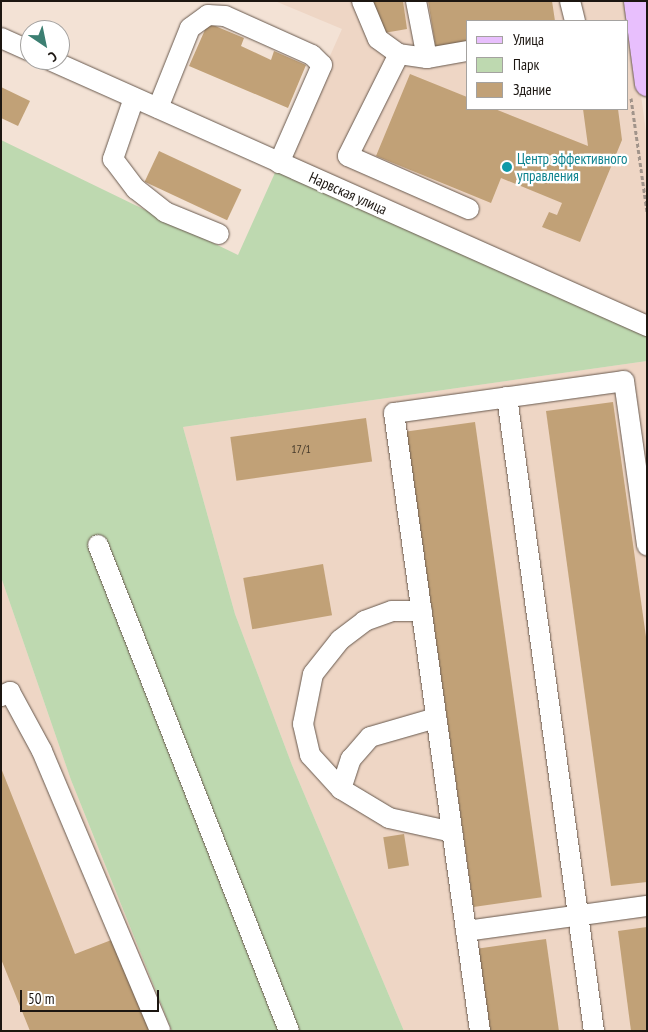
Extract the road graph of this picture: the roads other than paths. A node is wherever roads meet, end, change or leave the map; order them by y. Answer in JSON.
{"nodes":[{"id":1,"x":362,"y":1,"type":"edge"},
{"id":2,"x":416,"y":1,"type":"edge"},
{"id":3,"x":570,"y":1,"type":"edge"},
{"id":4,"x":634,"y":15,"type":"edge"},
{"id":5,"x":575,"y":20,"type":"edge"},
{"id":6,"x":1,"y":38,"type":"edge"},
{"id":7,"x":20,"y":47,"type":"edge"},
{"id":8,"x":466,"y":51,"type":"edge"},
{"id":9,"x":399,"y":54,"type":"junction"},
{"id":10,"x":426,"y":58,"type":"junction"},
{"id":11,"x":70,"y":69,"type":"edge"},
{"id":12,"x":639,"y":90,"type":"edge"},
{"id":13,"x":134,"y":98,"type":"junction"},
{"id":14,"x":158,"y":108,"type":"junction"},
{"id":15,"x":279,"y":163,"type":"junction"},
{"id":16,"x":469,"y":209,"type":"dead end"},
{"id":17,"x":218,"y":234,"type":"dead end"},
{"id":18,"x":647,"y":326,"type":"edge"},
{"id":19,"x":507,"y":397,"type":"junction"},
{"id":20,"x":98,"y":544,"type":"dead end"},
{"id":21,"x":647,"y":545,"type":"edge"},
{"id":22,"x":422,"y":611,"type":"junction"},
{"id":23,"x":1,"y":696,"type":"edge"},
{"id":24,"x":436,"y":718,"type":"junction"},
{"id":25,"x":341,"y":790,"type":"junction"},
{"id":26,"x":452,"y":832,"type":"junction"},
{"id":27,"x":647,"y":906,"type":"edge"},
{"id":28,"x":578,"y":916,"type":"junction"},
{"id":29,"x":466,"y":932,"type":"junction"},
{"id":30,"x":160,"y":1031,"type":"edge"},
{"id":31,"x":289,"y":1031,"type":"edge"},
{"id":32,"x":480,"y":1031,"type":"edge"},
{"id":33,"x":594,"y":1031,"type":"edge"}],
"edges":[{"from":1,"to":9,"type":"street"},
{"from":2,"to":10,"type":"street"},
{"from":3,"to":5,"type":"street"},
{"from":4,"to":12,"type":"main road"},
{"from":6,"to":7,"type":"street"},
{"from":8,"to":10,"type":"street"},
{"from":9,"to":10,"type":"street"},
{"from":9,"to":16,"type":"street"},
{"from":11,"to":13,"type":"street","name":"Нарвская улица"},
{"from":13,"to":14,"type":"street","name":"Нарвская улица"},
{"from":13,"to":17,"type":"street"},
{"from":14,"to":15,"type":"street","name":"Нарвская улица"},
{"from":14,"to":15,"type":"street"},
{"from":15,"to":18,"type":"street","name":"Нарвская улица"},
{"from":19,"to":21,"type":"street"},
{"from":19,"to":22,"type":"street"},
{"from":19,"to":28,"type":"street"},
{"from":20,"to":31,"type":"street"},
{"from":22,"to":24,"type":"street"},
{"from":22,"to":25,"type":"street"},
{"from":23,"to":30,"type":"street"},
{"from":24,"to":25,"type":"street"},
{"from":24,"to":26,"type":"street"},
{"from":25,"to":26,"type":"street"},
{"from":26,"to":29,"type":"street"},
{"from":27,"to":28,"type":"street"},
{"from":28,"to":29,"type":"street"},
{"from":28,"to":33,"type":"street"},
{"from":29,"to":32,"type":"street"}]}
